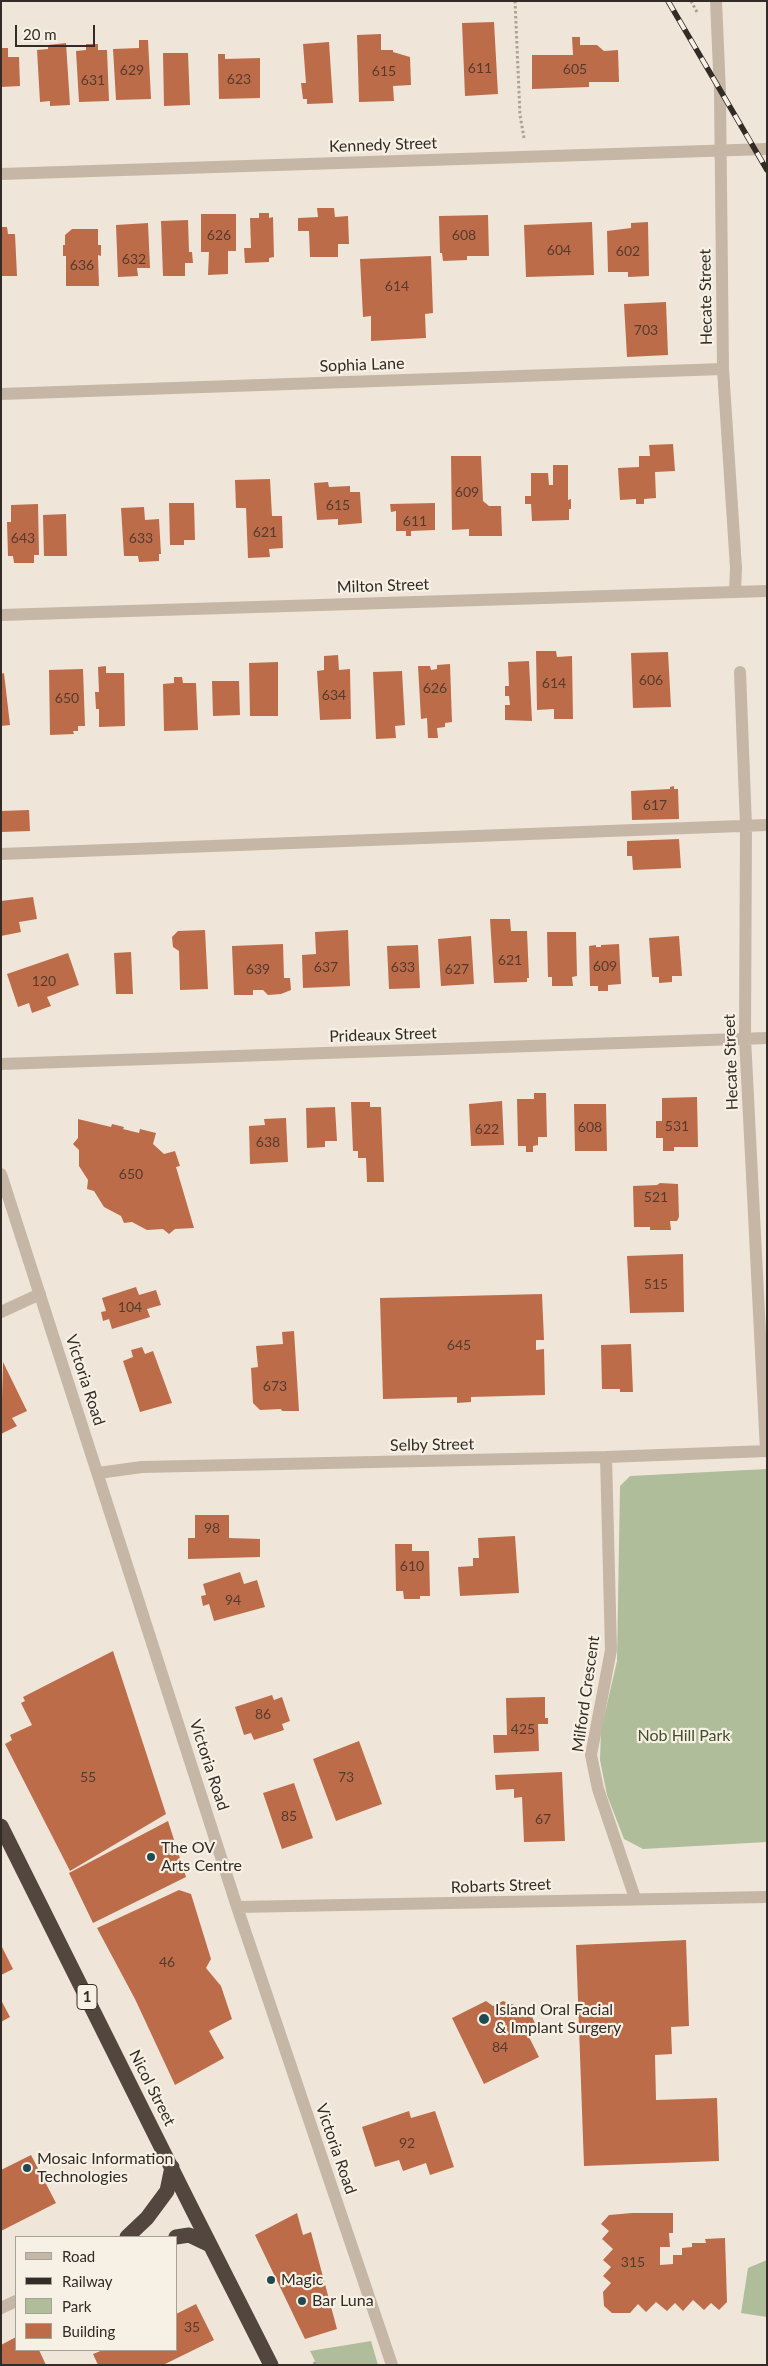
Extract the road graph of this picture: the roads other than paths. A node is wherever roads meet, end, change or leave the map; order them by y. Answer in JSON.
{"nodes":[{"id":1,"x":716,"y":1,"type":"edge"},
{"id":2,"x":767,"y":149,"type":"edge"},
{"id":3,"x":721,"y":151,"type":"junction"},
{"id":4,"x":1,"y":174,"type":"edge"},
{"id":5,"x":723,"y":369,"type":"junction"},
{"id":6,"x":1,"y":394,"type":"edge"},
{"id":7,"x":767,"y":591,"type":"edge"},
{"id":8,"x":735,"y":592,"type":"junction"},
{"id":9,"x":1,"y":615,"type":"edge"},
{"id":10,"x":740,"y":672,"type":"dead end"},
{"id":11,"x":746,"y":826,"type":"junction"},
{"id":12,"x":767,"y":826,"type":"edge"},
{"id":13,"x":1,"y":854,"type":"edge"},
{"id":14,"x":745,"y":1038,"type":"junction"},
{"id":15,"x":767,"y":1038,"type":"edge"},
{"id":16,"x":1,"y":1064,"type":"edge"},
{"id":17,"x":1,"y":1174,"type":"edge"},
{"id":18,"x":40,"y":1294,"type":"junction"},
{"id":19,"x":1,"y":1312,"type":"edge"},
{"id":20,"x":766,"y":1451,"type":"edge"},
{"id":21,"x":606,"y":1458,"type":"junction"},
{"id":22,"x":98,"y":1474,"type":"junction"},
{"id":23,"x":1,"y":1826,"type":"edge"},
{"id":24,"x":767,"y":1897,"type":"edge"},
{"id":25,"x":635,"y":1898,"type":"junction"},
{"id":26,"x":237,"y":1907,"type":"junction"},
{"id":27,"x":172,"y":2167,"type":"junction"},
{"id":28,"x":128,"y":2236,"type":"edge"},
{"id":29,"x":178,"y":2237,"type":"edge"},
{"id":30,"x":210,"y":2245,"type":"junction"},
{"id":31,"x":15,"y":2301,"type":"edge"},
{"id":32,"x":1,"y":2308,"type":"edge"},
{"id":33,"x":271,"y":2365,"type":"edge"},
{"id":34,"x":392,"y":2365,"type":"edge"}],
"edges":[{"from":1,"to":3,"type":"street","name":"Hecate Street"},
{"from":2,"to":3,"type":"street","name":"Kennedy Street"},
{"from":3,"to":4,"type":"street","name":"Kennedy Street"},
{"from":3,"to":5,"type":"street","name":"Hecate Street"},
{"from":5,"to":6,"type":"street","name":"Sophia Lane"},
{"from":5,"to":8,"type":"street","name":"Hecate Street"},
{"from":7,"to":8,"type":"street","name":"Milton Street"},
{"from":8,"to":9,"type":"street","name":"Milton Street"},
{"from":10,"to":11,"type":"street","name":"Hecate Street"},
{"from":11,"to":12,"type":"street"},
{"from":11,"to":13,"type":"street"},
{"from":11,"to":14,"type":"street","name":"Hecate Street"},
{"from":14,"to":15,"type":"street","name":"Prideaux Street"},
{"from":14,"to":16,"type":"street","name":"Prideaux Street"},
{"from":14,"to":20,"type":"street","name":"Hecate Street"},
{"from":17,"to":18,"type":"street","name":"Victoria Road"},
{"from":18,"to":19,"type":"street"},
{"from":18,"to":22,"type":"street","name":"Victoria Road"},
{"from":20,"to":21,"type":"street","name":"Selby Street"},
{"from":21,"to":22,"type":"street","name":"Selby Street"},
{"from":21,"to":25,"type":"street","name":"Milford Crescent"},
{"from":22,"to":26,"type":"street","name":"Victoria Road"},
{"from":23,"to":27,"type":"highway","name":"Nicol Street","number":"1"},
{"from":24,"to":25,"type":"street","name":"Robarts Street"},
{"from":25,"to":26,"type":"street","name":"Robarts Street"},
{"from":26,"to":34,"type":"street","name":"Victoria Road"},
{"from":27,"to":28,"type":"highway"},
{"from":27,"to":30,"type":"highway","name":"Nicol Street","number":"1"},
{"from":29,"to":30,"type":"highway"},
{"from":30,"to":33,"type":"highway","name":"Nicol Street","number":"1"},
{"from":31,"to":32,"type":"street"}]}
